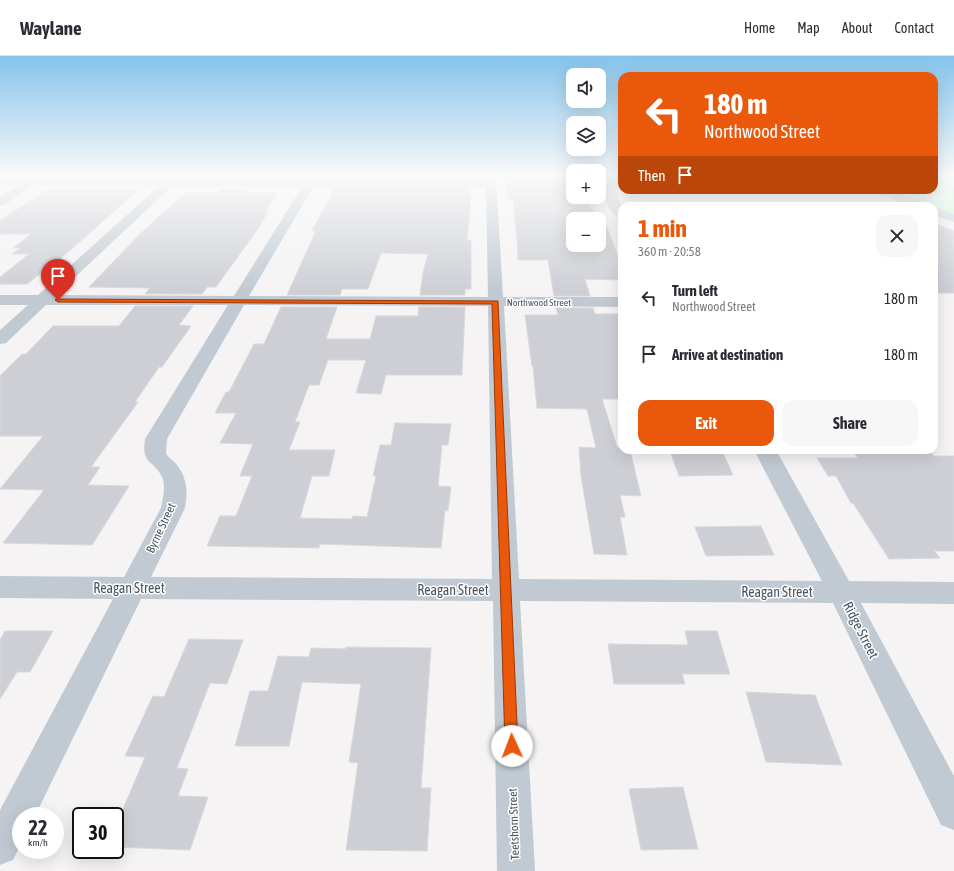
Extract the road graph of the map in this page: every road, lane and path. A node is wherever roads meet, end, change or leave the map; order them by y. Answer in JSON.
{"nodes":[{"id":1,"x":134,"y":215,"type":"edge"},
{"id":2,"x":290,"y":215,"type":"edge"},
{"id":3,"x":492,"y":215,"type":"edge"},
{"id":4,"x":0,"y":300,"type":"edge"},
{"id":5,"x":43,"y":300,"type":"junction"},
{"id":6,"x":239,"y":301,"type":"junction"},
{"id":7,"x":496,"y":302,"type":"junction"},
{"id":8,"x":618,"y":302,"type":"edge"},
{"id":9,"x":0,"y":339,"type":"edge"},
{"id":10,"x":767,"y":454,"type":"edge"},
{"id":11,"x":0,"y":587,"type":"edge"},
{"id":12,"x":132,"y":588,"type":"junction"},
{"id":13,"x":506,"y":590,"type":"junction"},
{"id":14,"x":841,"y":592,"type":"junction"},
{"id":15,"x":954,"y":593,"type":"edge"},
{"id":16,"x":954,"y":812,"type":"edge"},
{"id":17,"x":0,"y":848,"type":"edge"},
{"id":18,"x":516,"y":871,"type":"edge"}],
"edges":[{"from":1,"to":5,"type":"street"},
{"from":2,"to":6,"type":"street","name":"Byrne Street"},
{"from":3,"to":7,"type":"street","name":"Teetshorn Street"},
{"from":4,"to":5,"type":"street","name":"Northwood Street"},
{"from":5,"to":6,"type":"street","name":"Northwood Street"},
{"from":5,"to":9,"type":"street"},
{"from":6,"to":7,"type":"street","name":"Northwood Street"},
{"from":6,"to":12,"type":"street","name":"Byrne Street"},
{"from":7,"to":8,"type":"street","name":"Northwood Street"},
{"from":7,"to":13,"type":"street","name":"Teetshorn Street"},
{"from":10,"to":14,"type":"street","name":"Ridge Street"},
{"from":11,"to":12,"type":"street","name":"Reagan Street"},
{"from":12,"to":13,"type":"street","name":"Reagan Street"},
{"from":12,"to":17,"type":"street","name":"Byrne Street"},
{"from":13,"to":14,"type":"street","name":"Reagan Street"},
{"from":13,"to":18,"type":"street","name":"Teetshorn Street"},
{"from":14,"to":15,"type":"street","name":"Reagan Street"},
{"from":14,"to":16,"type":"street","name":"Ridge Street"}]}
